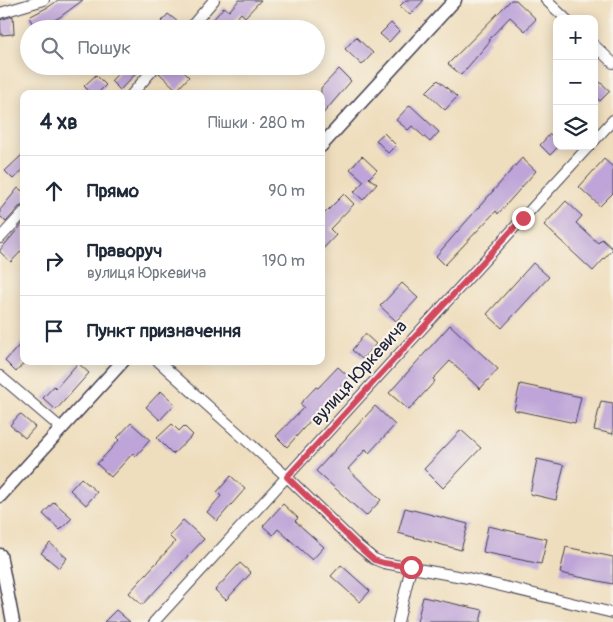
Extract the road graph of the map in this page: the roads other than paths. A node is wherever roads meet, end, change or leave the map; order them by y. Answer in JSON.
{"nodes":[{"id":1,"x":44,"y":0,"type":"edge"},
{"id":2,"x":214,"y":0,"type":"edge"},
{"id":3,"x":455,"y":0,"type":"edge"},
{"id":4,"x":546,"y":0,"type":"edge"},
{"id":5,"x":0,"y":13,"type":"edge"},
{"id":6,"x":562,"y":15,"type":"edge"},
{"id":7,"x":197,"y":20,"type":"edge"},
{"id":8,"x":598,"y":49,"type":"edge"},
{"id":9,"x":613,"y":63,"type":"edge"},
{"id":10,"x":148,"y":75,"type":"edge"},
{"id":11,"x":135,"y":90,"type":"edge"},
{"id":12,"x":613,"y":120,"type":"edge"},
{"id":13,"x":598,"y":137,"type":"edge"},
{"id":14,"x":325,"y":142,"type":"edge"},
{"id":15,"x":585,"y":150,"type":"edge"},
{"id":16,"x":20,"y":216,"type":"edge"},
{"id":17,"x":0,"y":238,"type":"edge"},
{"id":18,"x":119,"y":365,"type":"edge"},
{"id":19,"x":162,"y":365,"type":"edge"},
{"id":20,"x":0,"y":376,"type":"edge"},
{"id":21,"x":61,"y":428,"type":"junction"},
{"id":22,"x":287,"y":477,"type":"junction"},
{"id":23,"x":0,"y":496,"type":"edge"},
{"id":24,"x":0,"y":555,"type":"edge"},
{"id":25,"x":411,"y":567,"type":"junction"},
{"id":26,"x":613,"y":613,"type":"edge"},
{"id":27,"x":13,"y":622,"type":"edge"},
{"id":28,"x":154,"y":622,"type":"edge"},
{"id":29,"x":398,"y":622,"type":"edge"}],
"edges":[{"from":1,"to":5,"type":"street"},
{"from":2,"to":7,"type":"street"},
{"from":3,"to":14,"type":"street"},
{"from":4,"to":6,"type":"street"},
{"from":8,"to":9,"type":"street"},
{"from":10,"to":11,"type":"street"},
{"from":12,"to":13,"type":"street"},
{"from":15,"to":22,"type":"street","name":"вулиця Юркевича"},
{"from":16,"to":17,"type":"street"},
{"from":18,"to":21,"type":"street"},
{"from":19,"to":22,"type":"street"},
{"from":20,"to":21,"type":"street"},
{"from":21,"to":23,"type":"street"},
{"from":22,"to":25,"type":"street"},
{"from":22,"to":28,"type":"street","name":"вулиця Юркевича"},
{"from":24,"to":27,"type":"street"},
{"from":25,"to":26,"type":"street"},
{"from":25,"to":29,"type":"street"}]}
